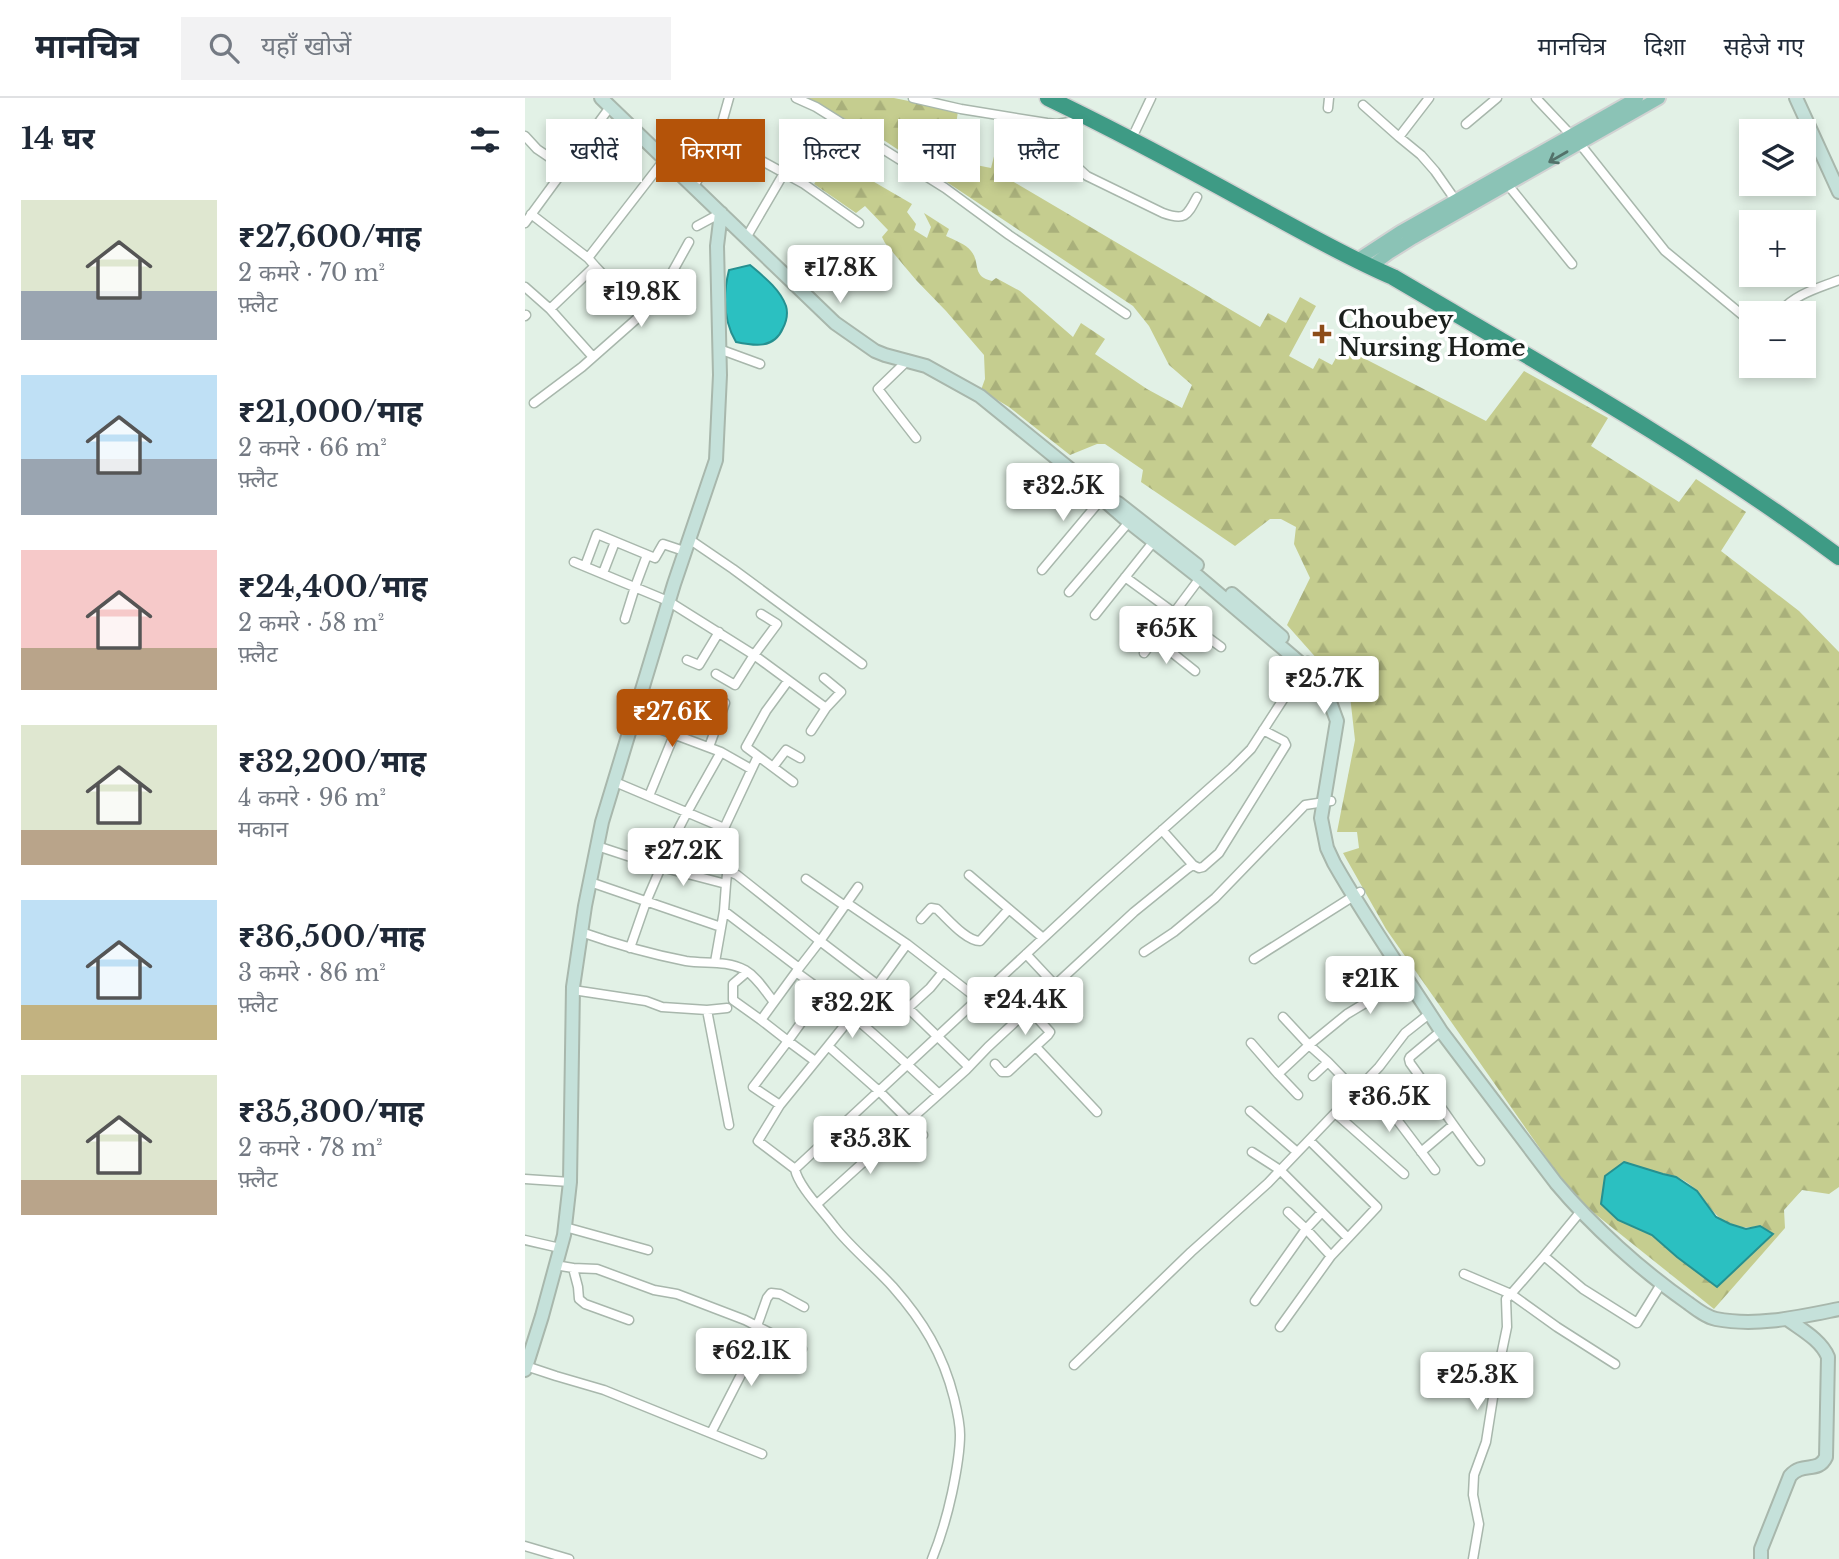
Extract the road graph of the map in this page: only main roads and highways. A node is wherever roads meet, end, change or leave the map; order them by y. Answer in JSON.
{"nodes":[{"id":1,"x":1048,"y":98,"type":"edge"},
{"id":2,"x":1066,"y":98,"type":"edge"},
{"id":3,"x":1637,"y":98,"type":"edge"},
{"id":4,"x":1659,"y":98,"type":"edge"},
{"id":5,"x":1132,"y":136,"type":"junction"},
{"id":6,"x":1576,"y":140,"type":"junction"},
{"id":7,"x":1367,"y":261,"type":"junction"},
{"id":8,"x":1839,"y":557,"type":"edge"}],
"edges":[{"from":1,"to":5,"type":"highway"},
{"from":2,"to":5,"type":"highway"},
{"from":3,"to":6,"type":"main road"},
{"from":4,"to":6,"type":"main road"},
{"from":5,"to":7,"type":"highway"},
{"from":6,"to":7,"type":"main road","one_way":true},
{"from":6,"to":7,"type":"main road"},
{"from":7,"to":8,"type":"highway"}]}
